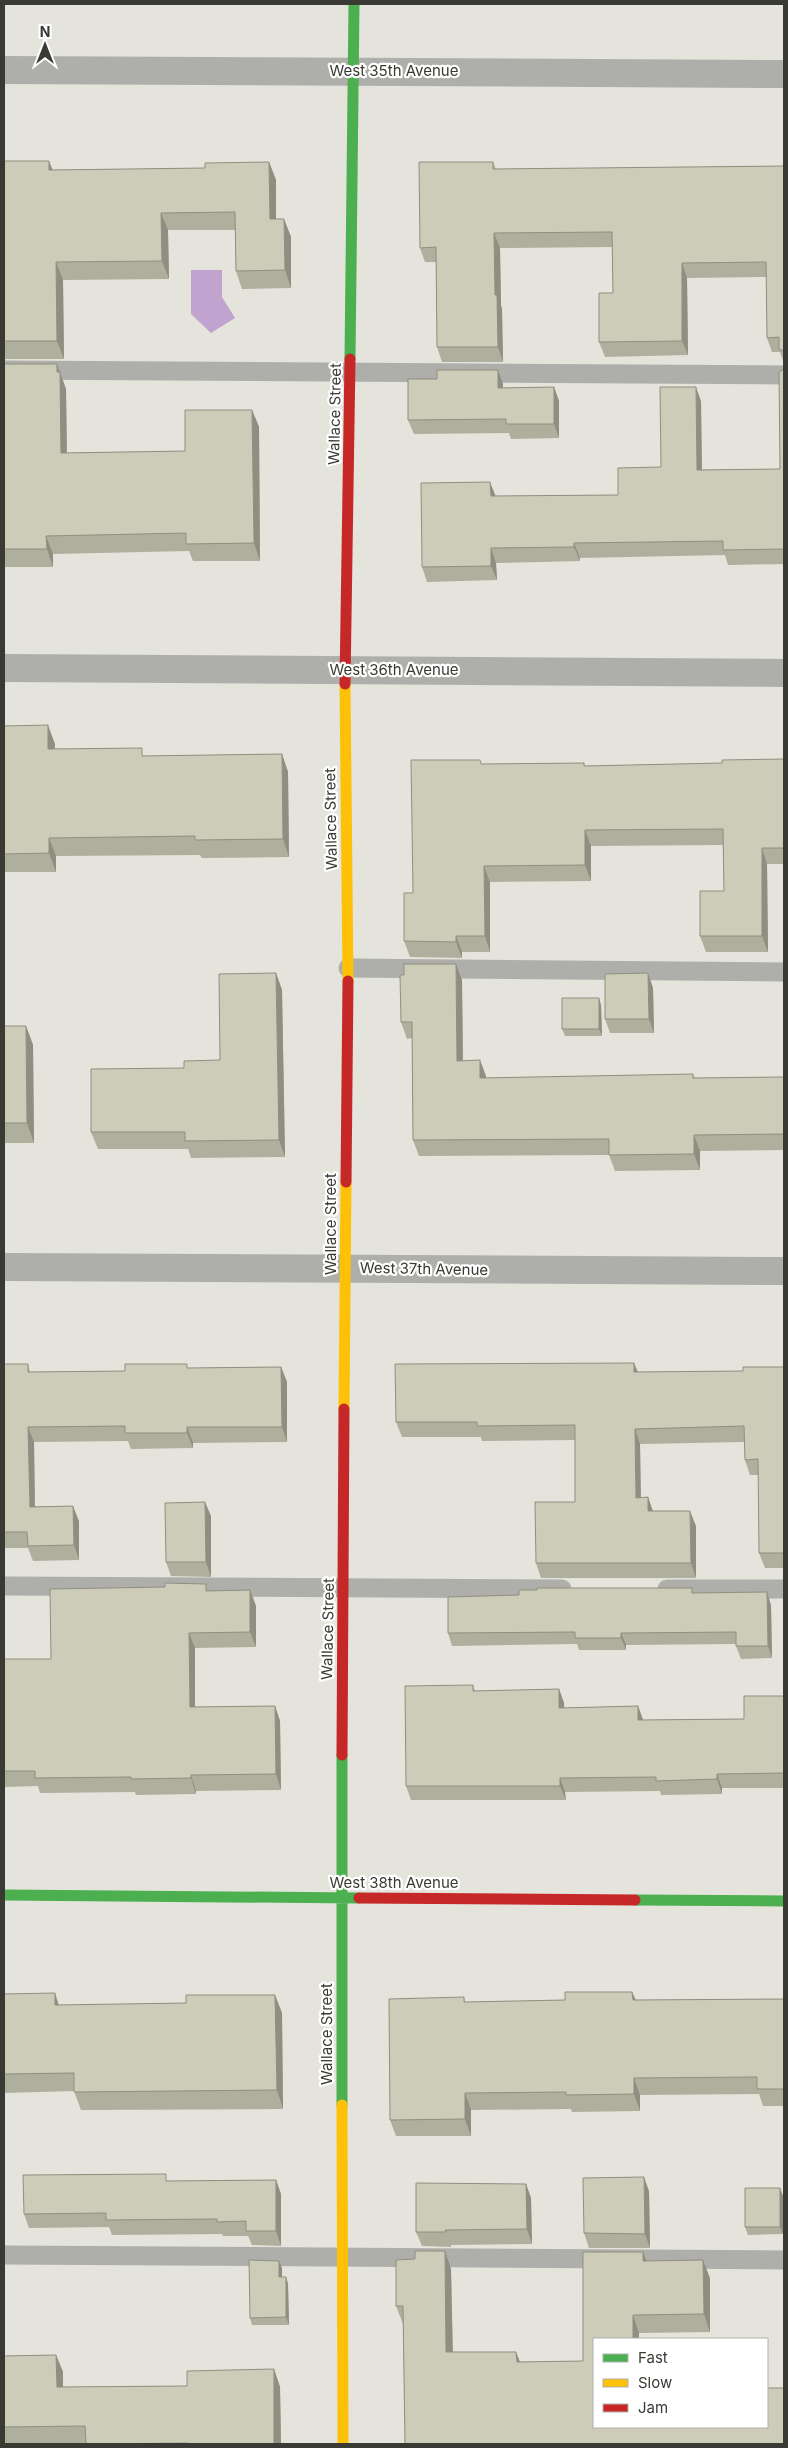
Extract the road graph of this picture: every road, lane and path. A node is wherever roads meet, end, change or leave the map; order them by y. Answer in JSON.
{"nodes":[{"id":1,"x":354,"y":4,"type":"edge"},
{"id":2,"x":4,"y":70,"type":"edge"},
{"id":3,"x":353,"y":70,"type":"junction"},
{"id":4,"x":784,"y":74,"type":"edge"},
{"id":5,"x":4,"y":370,"type":"edge"},
{"id":6,"x":350,"y":373,"type":"junction"},
{"id":7,"x":784,"y":375,"type":"edge"},
{"id":8,"x":4,"y":668,"type":"edge"},
{"id":9,"x":346,"y":669,"type":"junction"},
{"id":10,"x":784,"y":673,"type":"edge"},
{"id":11,"x":348,"y":968,"type":"junction"},
{"id":12,"x":784,"y":972,"type":"edge"},
{"id":13,"x":4,"y":1267,"type":"edge"},
{"id":14,"x":346,"y":1268,"type":"junction"},
{"id":15,"x":784,"y":1271,"type":"edge"},
{"id":16,"x":4,"y":1586,"type":"edge"},
{"id":17,"x":344,"y":1589,"type":"junction"},
{"id":18,"x":575,"y":1589,"type":"edge"},
{"id":19,"x":645,"y":1589,"type":"edge"},
{"id":20,"x":784,"y":1589,"type":"edge"},
{"id":21,"x":4,"y":1895,"type":"edge"},
{"id":22,"x":341,"y":1898,"type":"junction"},
{"id":23,"x":784,"y":1901,"type":"edge"},
{"id":24,"x":4,"y":2255,"type":"edge"},
{"id":25,"x":344,"y":2257,"type":"junction"},
{"id":26,"x":784,"y":2260,"type":"edge"},
{"id":27,"x":343,"y":2444,"type":"edge"}],
"edges":[{"from":1,"to":3,"type":"street","name":"Wallace Street"},
{"from":2,"to":3,"type":"street","name":"West 35th Avenue"},
{"from":3,"to":4,"type":"street","name":"West 35th Avenue"},
{"from":3,"to":6,"type":"street","name":"Wallace Street"},
{"from":5,"to":6,"type":"lane"},
{"from":6,"to":7,"type":"lane"},
{"from":6,"to":9,"type":"street","name":"Wallace Street"},
{"from":8,"to":9,"type":"street","name":"West 36th Avenue"},
{"from":9,"to":10,"type":"street","name":"West 36th Avenue"},
{"from":9,"to":11,"type":"street","name":"Wallace Street"},
{"from":11,"to":12,"type":"lane"},
{"from":11,"to":14,"type":"street","name":"Wallace Street"},
{"from":13,"to":14,"type":"street","name":"West 37th Avenue"},
{"from":14,"to":15,"type":"street","name":"West 37th Avenue"},
{"from":14,"to":17,"type":"street","name":"Wallace Street"},
{"from":16,"to":17,"type":"lane"},
{"from":17,"to":18,"type":"lane"},
{"from":17,"to":22,"type":"street","name":"Wallace Street"},
{"from":19,"to":20,"type":"lane"},
{"from":21,"to":22,"type":"street","name":"West 38th Avenue"},
{"from":22,"to":23,"type":"street","name":"West 38th Avenue"},
{"from":22,"to":25,"type":"street","name":"Wallace Street"},
{"from":24,"to":25,"type":"lane"},
{"from":25,"to":26,"type":"lane"},
{"from":25,"to":27,"type":"street","name":"Wallace Street"}]}
